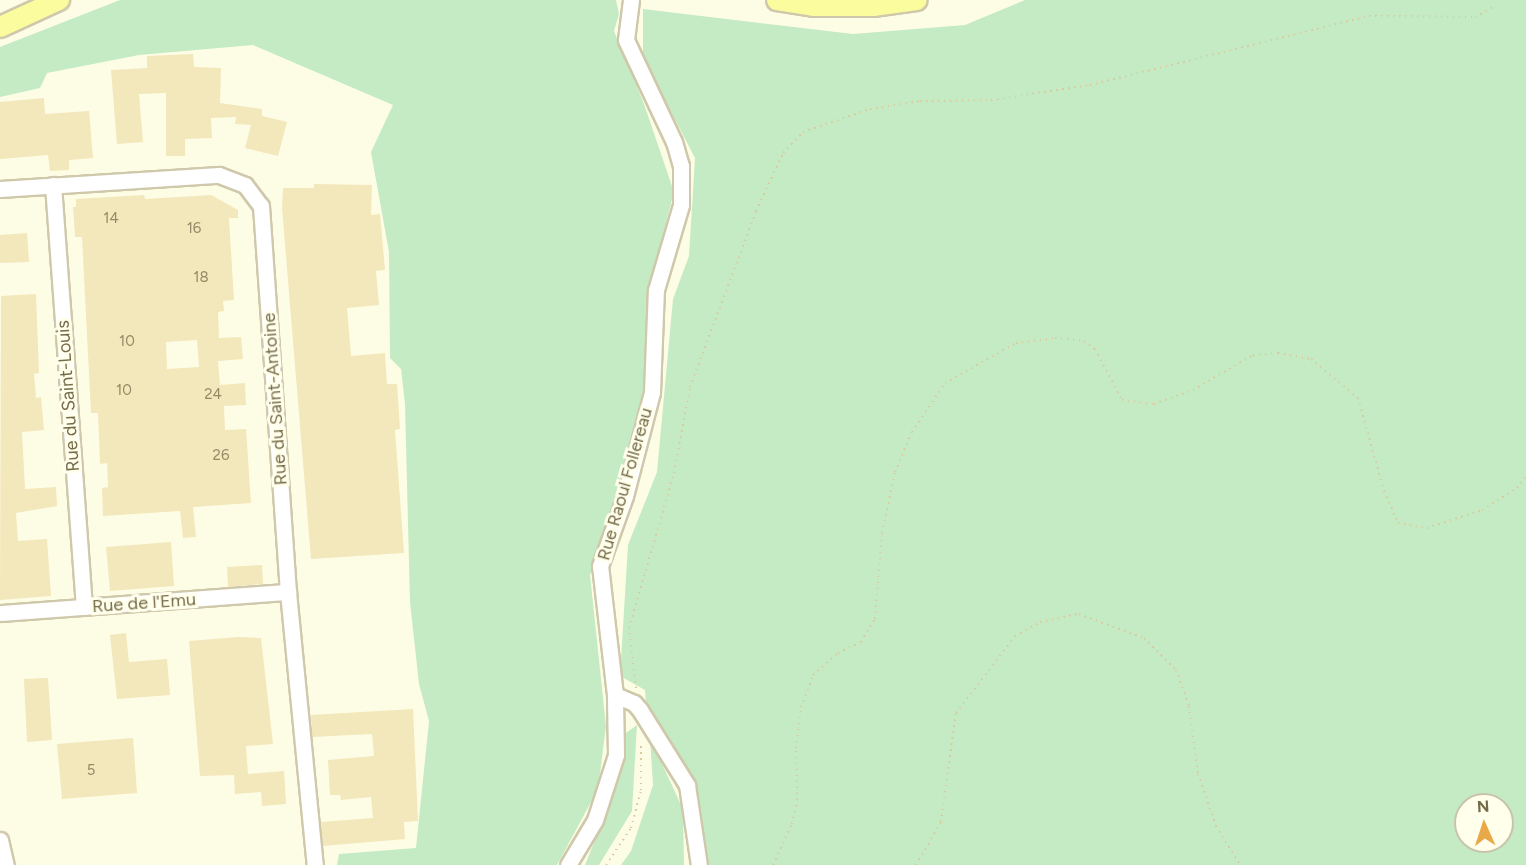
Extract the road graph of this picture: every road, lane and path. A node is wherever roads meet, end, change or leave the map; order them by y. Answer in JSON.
{"nodes":[{"id":1,"x":58,"y":0,"type":"edge"},
{"id":2,"x":631,"y":0,"type":"edge"},
{"id":3,"x":777,"y":0,"type":"edge"},
{"id":4,"x":917,"y":0,"type":"edge"},
{"id":5,"x":1493,"y":7,"type":"dead end"},
{"id":6,"x":0,"y":27,"type":"edge"},
{"id":7,"x":53,"y":185,"type":"junction"},
{"id":8,"x":0,"y":189,"type":"edge"},
{"id":9,"x":1526,"y":477,"type":"edge"},
{"id":10,"x":288,"y":592,"type":"junction"},
{"id":11,"x":84,"y":607,"type":"junction"},
{"id":12,"x":0,"y":613,"type":"edge"},
{"id":13,"x":615,"y":695,"type":"junction"},
{"id":14,"x":640,"y":710,"type":"junction"},
{"id":15,"x":0,"y":840,"type":"edge"},
{"id":16,"x":6,"y":865,"type":"edge"},
{"id":17,"x":315,"y":865,"type":"edge"},
{"id":18,"x":568,"y":865,"type":"edge"},
{"id":19,"x":606,"y":865,"type":"edge"},
{"id":20,"x":699,"y":865,"type":"edge"},
{"id":21,"x":773,"y":865,"type":"edge"},
{"id":22,"x":916,"y":865,"type":"edge"},
{"id":23,"x":1240,"y":865,"type":"edge"}],
"edges":[{"from":1,"to":6,"type":"main road"},
{"from":2,"to":13,"type":"street","name":"Rue Raoul Follereau"},
{"from":3,"to":4,"type":"main road"},
{"from":5,"to":14,"type":"path"},
{"from":7,"to":8,"type":"street","name":"Rue du Saint-Antoine"},
{"from":7,"to":10,"type":"street","name":"Rue du Saint-Antoine"},
{"from":7,"to":11,"type":"street","name":"Rue du Saint-Louis"},
{"from":9,"to":21,"type":"path"},
{"from":10,"to":11,"type":"street","name":"Rue de l'Emu"},
{"from":10,"to":17,"type":"street","name":"Rue du Saint-Antoine"},
{"from":11,"to":12,"type":"street","name":"Rue de l'Emu"},
{"from":13,"to":14,"type":"street"},
{"from":13,"to":18,"type":"street","name":"Rue Raoul Follereau"},
{"from":14,"to":19,"type":"path"},
{"from":14,"to":20,"type":"street"},
{"from":15,"to":16,"type":"street"},
{"from":22,"to":23,"type":"path"}]}
